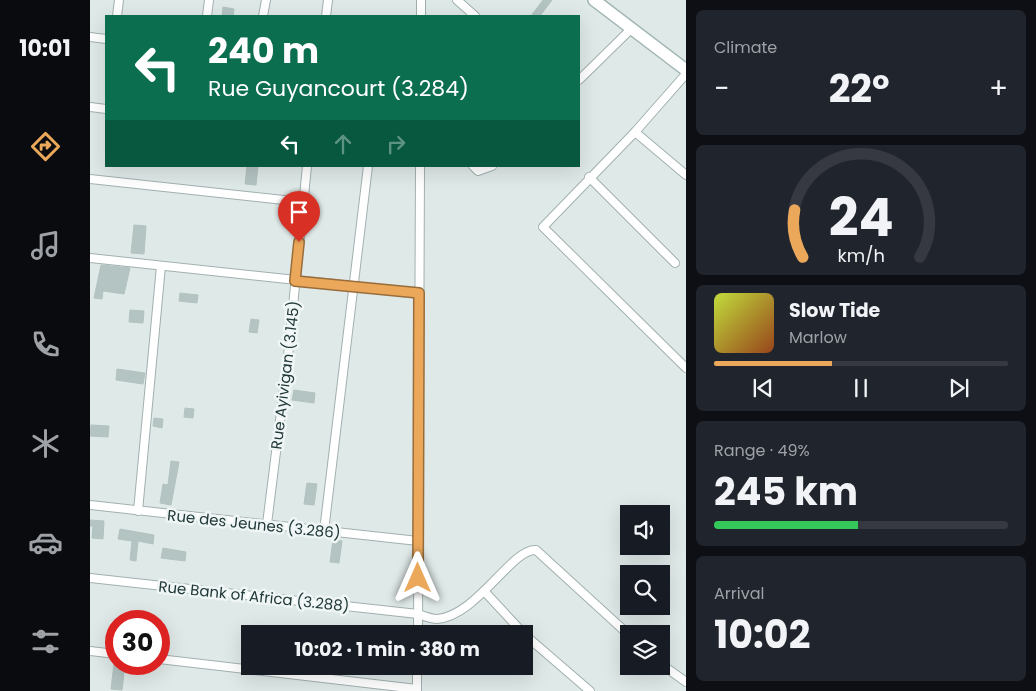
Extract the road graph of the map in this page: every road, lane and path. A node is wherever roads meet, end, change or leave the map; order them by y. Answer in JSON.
{"nodes":[{"id":1,"x":119,"y":0,"type":"edge"},
{"id":2,"x":209,"y":0,"type":"edge"},
{"id":3,"x":266,"y":0,"type":"edge"},
{"id":4,"x":328,"y":0,"type":"edge"},
{"id":5,"x":421,"y":0,"type":"edge"},
{"id":6,"x":457,"y":0,"type":"edge"},
{"id":7,"x":594,"y":0,"type":"edge"},
{"id":8,"x":117,"y":15,"type":"edge"},
{"id":9,"x":208,"y":15,"type":"edge"},
{"id":10,"x":264,"y":15,"type":"edge"},
{"id":11,"x":326,"y":15,"type":"edge"},
{"id":12,"x":421,"y":15,"type":"edge"},
{"id":13,"x":474,"y":15,"type":"edge"},
{"id":14,"x":631,"y":30,"type":"junction"},
{"id":15,"x":90,"y":37,"type":"edge"},
{"id":16,"x":105,"y":39,"type":"edge"},
{"id":17,"x":686,"y":72,"type":"edge"},
{"id":18,"x":580,"y":79,"type":"edge"},
{"id":19,"x":90,"y":107,"type":"edge"},
{"id":20,"x":105,"y":109,"type":"edge"},
{"id":21,"x":635,"y":132,"type":"junction"},
{"id":22,"x":307,"y":167,"type":"edge"},
{"id":23,"x":368,"y":167,"type":"edge"},
{"id":24,"x":420,"y":167,"type":"edge"},
{"id":25,"x":474,"y":167,"type":"edge"},
{"id":26,"x":489,"y":167,"type":"edge"},
{"id":27,"x":686,"y":175,"type":"edge"},
{"id":28,"x":589,"y":177,"type":"junction"},
{"id":29,"x":90,"y":179,"type":"edge"},
{"id":30,"x":302,"y":202,"type":"junction"},
{"id":31,"x":90,"y":258,"type":"edge"},
{"id":32,"x":675,"y":263,"type":"dead end"},
{"id":33,"x":161,"y":266,"type":"junction"},
{"id":34,"x":295,"y":281,"type":"junction"},
{"id":35,"x":353,"y":286,"type":"junction"},
{"id":36,"x":419,"y":293,"type":"junction"},
{"id":37,"x":686,"y":368,"type":"edge"},
{"id":38,"x":90,"y":505,"type":"edge"},
{"id":39,"x":138,"y":511,"type":"junction"},
{"id":40,"x":267,"y":524,"type":"junction"},
{"id":41,"x":324,"y":531,"type":"junction"},
{"id":42,"x":418,"y":541,"type":"junction"},
{"id":43,"x":90,"y":578,"type":"edge"},
{"id":44,"x":485,"y":592,"type":"junction"},
{"id":45,"x":418,"y":614,"type":"junction"},
{"id":46,"x":418,"y":625,"type":"edge"},
{"id":47,"x":516,"y":625,"type":"edge"},
{"id":48,"x":620,"y":627,"type":"edge"},
{"id":49,"x":533,"y":642,"type":"edge"},
{"id":50,"x":90,"y":651,"type":"edge"},
{"id":51,"x":105,"y":653,"type":"edge"},
{"id":52,"x":170,"y":660,"type":"edge"},
{"id":53,"x":670,"y":670,"type":"edge"},
{"id":54,"x":417,"y":675,"type":"edge"},
{"id":55,"x":686,"y":682,"type":"edge"},
{"id":56,"x":417,"y":690,"type":"edge"},
{"id":57,"x":590,"y":691,"type":"edge"}],
"edges":[{"from":1,"to":8,"type":"street"},
{"from":2,"to":9,"type":"street"},
{"from":3,"to":10,"type":"street"},
{"from":4,"to":11,"type":"street"},
{"from":5,"to":12,"type":"street"},
{"from":6,"to":13,"type":"street"},
{"from":7,"to":14,"type":"street"},
{"from":14,"to":17,"type":"street"},
{"from":14,"to":18,"type":"street"},
{"from":15,"to":16,"type":"street"},
{"from":17,"to":21,"type":"street"},
{"from":19,"to":20,"type":"street"},
{"from":21,"to":27,"type":"street"},
{"from":21,"to":28,"type":"street"},
{"from":22,"to":30,"type":"street","name":"Rue Ayivigan (3.145)"},
{"from":23,"to":35,"type":"street"},
{"from":24,"to":36,"type":"street"},
{"from":25,"to":26,"type":"street"},
{"from":28,"to":32,"type":"street"},
{"from":28,"to":37,"type":"street"},
{"from":29,"to":30,"type":"street"},
{"from":30,"to":34,"type":"street","name":"Rue Ayivigan (3.145)"},
{"from":31,"to":33,"type":"street"},
{"from":33,"to":34,"type":"street"},
{"from":33,"to":39,"type":"street"},
{"from":34,"to":35,"type":"street"},
{"from":34,"to":40,"type":"street","name":"Rue Ayivigan (3.145)"},
{"from":35,"to":36,"type":"street"},
{"from":35,"to":41,"type":"street"},
{"from":36,"to":42,"type":"street"},
{"from":38,"to":39,"type":"street","name":"Rue des Jeunes (3.286)"},
{"from":39,"to":40,"type":"street","name":"Rue des Jeunes (3.286)"},
{"from":40,"to":41,"type":"street","name":"Rue des Jeunes (3.286)"},
{"from":41,"to":42,"type":"street","name":"Rue des Jeunes (3.286)"},
{"from":42,"to":45,"type":"street"},
{"from":43,"to":45,"type":"street","name":"Rue Bank of Africa (3.288)"},
{"from":44,"to":45,"type":"street","name":"Rue Bank of Africa (3.288)"},
{"from":44,"to":47,"type":"street"},
{"from":44,"to":48,"type":"street","name":"Rue Bank of Africa (3.288)"},
{"from":45,"to":46,"type":"street"},
{"from":49,"to":57,"type":"street"},
{"from":50,"to":51,"type":"street"},
{"from":52,"to":56,"type":"street"},
{"from":53,"to":55,"type":"street"},
{"from":54,"to":56,"type":"street"}]}
